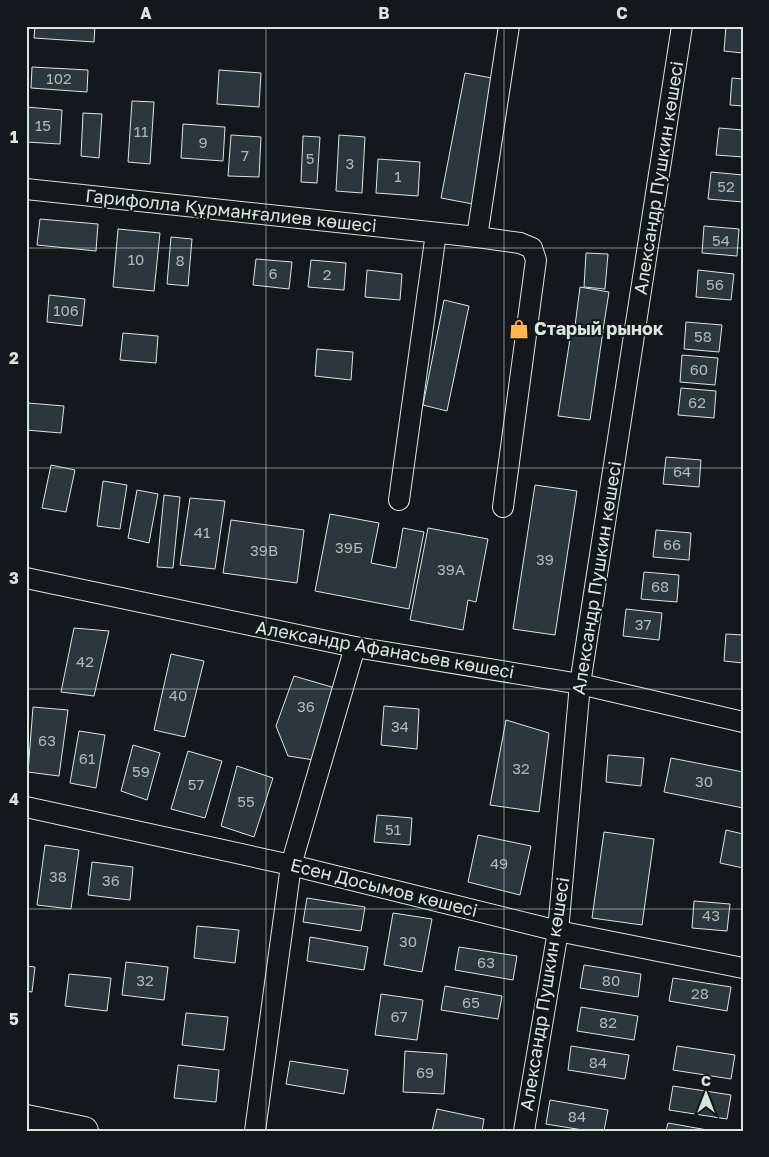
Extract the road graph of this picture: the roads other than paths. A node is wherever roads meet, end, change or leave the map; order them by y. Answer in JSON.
{"nodes":[{"id":1,"x":509,"y":26,"type":"edge"},
{"id":2,"x":682,"y":26,"type":"edge"},
{"id":3,"x":26,"y":189,"type":"edge"},
{"id":4,"x":436,"y":233,"type":"junction"},
{"id":5,"x":477,"y":237,"type":"junction"},
{"id":6,"x":399,"y":500,"type":"dead end"},
{"id":7,"x":503,"y":507,"type":"dead end"},
{"id":8,"x":26,"y":578,"type":"edge"},
{"id":9,"x":355,"y":647,"type":"junction"},
{"id":10,"x":580,"y":684,"type":"junction"},
{"id":11,"x":743,"y":722,"type":"edge"},
{"id":12,"x":26,"y":807,"type":"edge"},
{"id":13,"x":291,"y":865,"type":"junction"},
{"id":14,"x":558,"y":931,"type":"junction"},
{"id":15,"x":743,"y":968,"type":"edge"},
{"id":16,"x":26,"y":1119,"type":"edge"},
{"id":17,"x":84,"y":1131,"type":"edge"},
{"id":18,"x":255,"y":1131,"type":"edge"},
{"id":19,"x":524,"y":1131,"type":"edge"}],
"edges":[{"from":1,"to":5,"type":"street"},
{"from":2,"to":10,"type":"street","name":"Александр Пушкин көшесі"},
{"from":3,"to":4,"type":"street","name":"Гарифолла Құрманғалиев көшесі"},
{"from":4,"to":5,"type":"street","name":"Гарифолла Құрманғалиев көшесі"},
{"from":4,"to":6,"type":"street"},
{"from":5,"to":7,"type":"street","name":"Гарифолла Құрманғалиев көшесі"},
{"from":8,"to":9,"type":"street","name":"Александр Афанасьев көшесі"},
{"from":9,"to":10,"type":"street","name":"Александр Афанасьев көшесі"},
{"from":9,"to":13,"type":"street"},
{"from":10,"to":11,"type":"street","name":"Александр Афанасьев көшесі"},
{"from":10,"to":14,"type":"street","name":"Александр Пушкин көшесі"},
{"from":12,"to":13,"type":"street","name":"Есен Досымов көшесі"},
{"from":13,"to":14,"type":"street","name":"Есен Досымов көшесі"},
{"from":13,"to":18,"type":"street"},
{"from":14,"to":15,"type":"street","name":"Есен Досымов көшесі"},
{"from":14,"to":19,"type":"street","name":"Александр Пушкин көшесі"},
{"from":16,"to":17,"type":"main road"}]}
